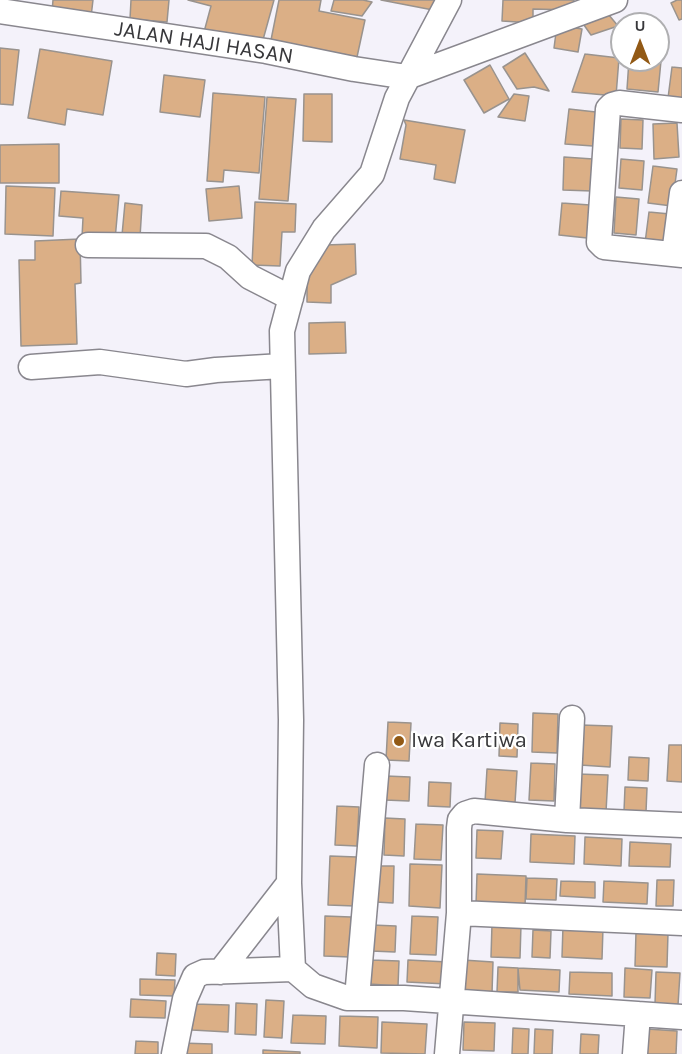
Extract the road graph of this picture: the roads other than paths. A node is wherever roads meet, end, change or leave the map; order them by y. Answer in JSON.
{"nodes":[{"id":1,"x":449,"y":0,"type":"edge"},
{"id":2,"x":615,"y":0,"type":"edge"},
{"id":3,"x":0,"y":11,"type":"edge"},
{"id":4,"x":407,"y":76,"type":"junction"},
{"id":5,"x":682,"y":110,"type":"edge"},
{"id":6,"x":682,"y":193,"type":"edge"},
{"id":7,"x":88,"y":245,"type":"dead end"},
{"id":8,"x":678,"y":255,"type":"edge"},
{"id":9,"x":291,"y":298,"type":"junction"},
{"id":10,"x":282,"y":366,"type":"junction"},
{"id":11,"x":31,"y":367,"type":"dead end"},
{"id":12,"x":572,"y":718,"type":"dead end"},
{"id":13,"x":377,"y":765,"type":"dead end"},
{"id":14,"x":567,"y":820,"type":"junction"},
{"id":15,"x":682,"y":825,"type":"edge"},
{"id":16,"x":289,"y":883,"type":"junction"},
{"id":17,"x":459,"y":913,"type":"junction"},
{"id":18,"x":682,"y":923,"type":"edge"},
{"id":19,"x":293,"y":969,"type":"junction"},
{"id":20,"x":219,"y":972,"type":"junction"},
{"id":21,"x":357,"y":998,"type":"junction"},
{"id":22,"x":451,"y":1002,"type":"junction"},
{"id":23,"x":638,"y":1014,"type":"junction"},
{"id":24,"x":682,"y":1017,"type":"edge"},
{"id":25,"x":174,"y":1054,"type":"edge"},
{"id":26,"x":447,"y":1054,"type":"edge"},
{"id":27,"x":635,"y":1054,"type":"edge"}],
"edges":[{"from":1,"to":4,"type":"street"},
{"from":2,"to":4,"type":"street"},
{"from":3,"to":4,"type":"street","name":"JALAN HAJI HASAN"},
{"from":4,"to":9,"type":"street"},
{"from":5,"to":8,"type":"street"},
{"from":6,"to":8,"type":"street"},
{"from":7,"to":9,"type":"street"},
{"from":9,"to":10,"type":"street"},
{"from":10,"to":11,"type":"street"},
{"from":10,"to":16,"type":"street"},
{"from":12,"to":14,"type":"street"},
{"from":13,"to":21,"type":"street"},
{"from":14,"to":15,"type":"street"},
{"from":14,"to":17,"type":"street"},
{"from":16,"to":19,"type":"street"},
{"from":16,"to":20,"type":"street"},
{"from":17,"to":18,"type":"street"},
{"from":17,"to":22,"type":"street"},
{"from":19,"to":20,"type":"street"},
{"from":19,"to":21,"type":"street"},
{"from":20,"to":25,"type":"street"},
{"from":21,"to":22,"type":"street"},
{"from":22,"to":23,"type":"street"},
{"from":22,"to":26,"type":"street"},
{"from":23,"to":24,"type":"street"},
{"from":23,"to":27,"type":"street"}]}
